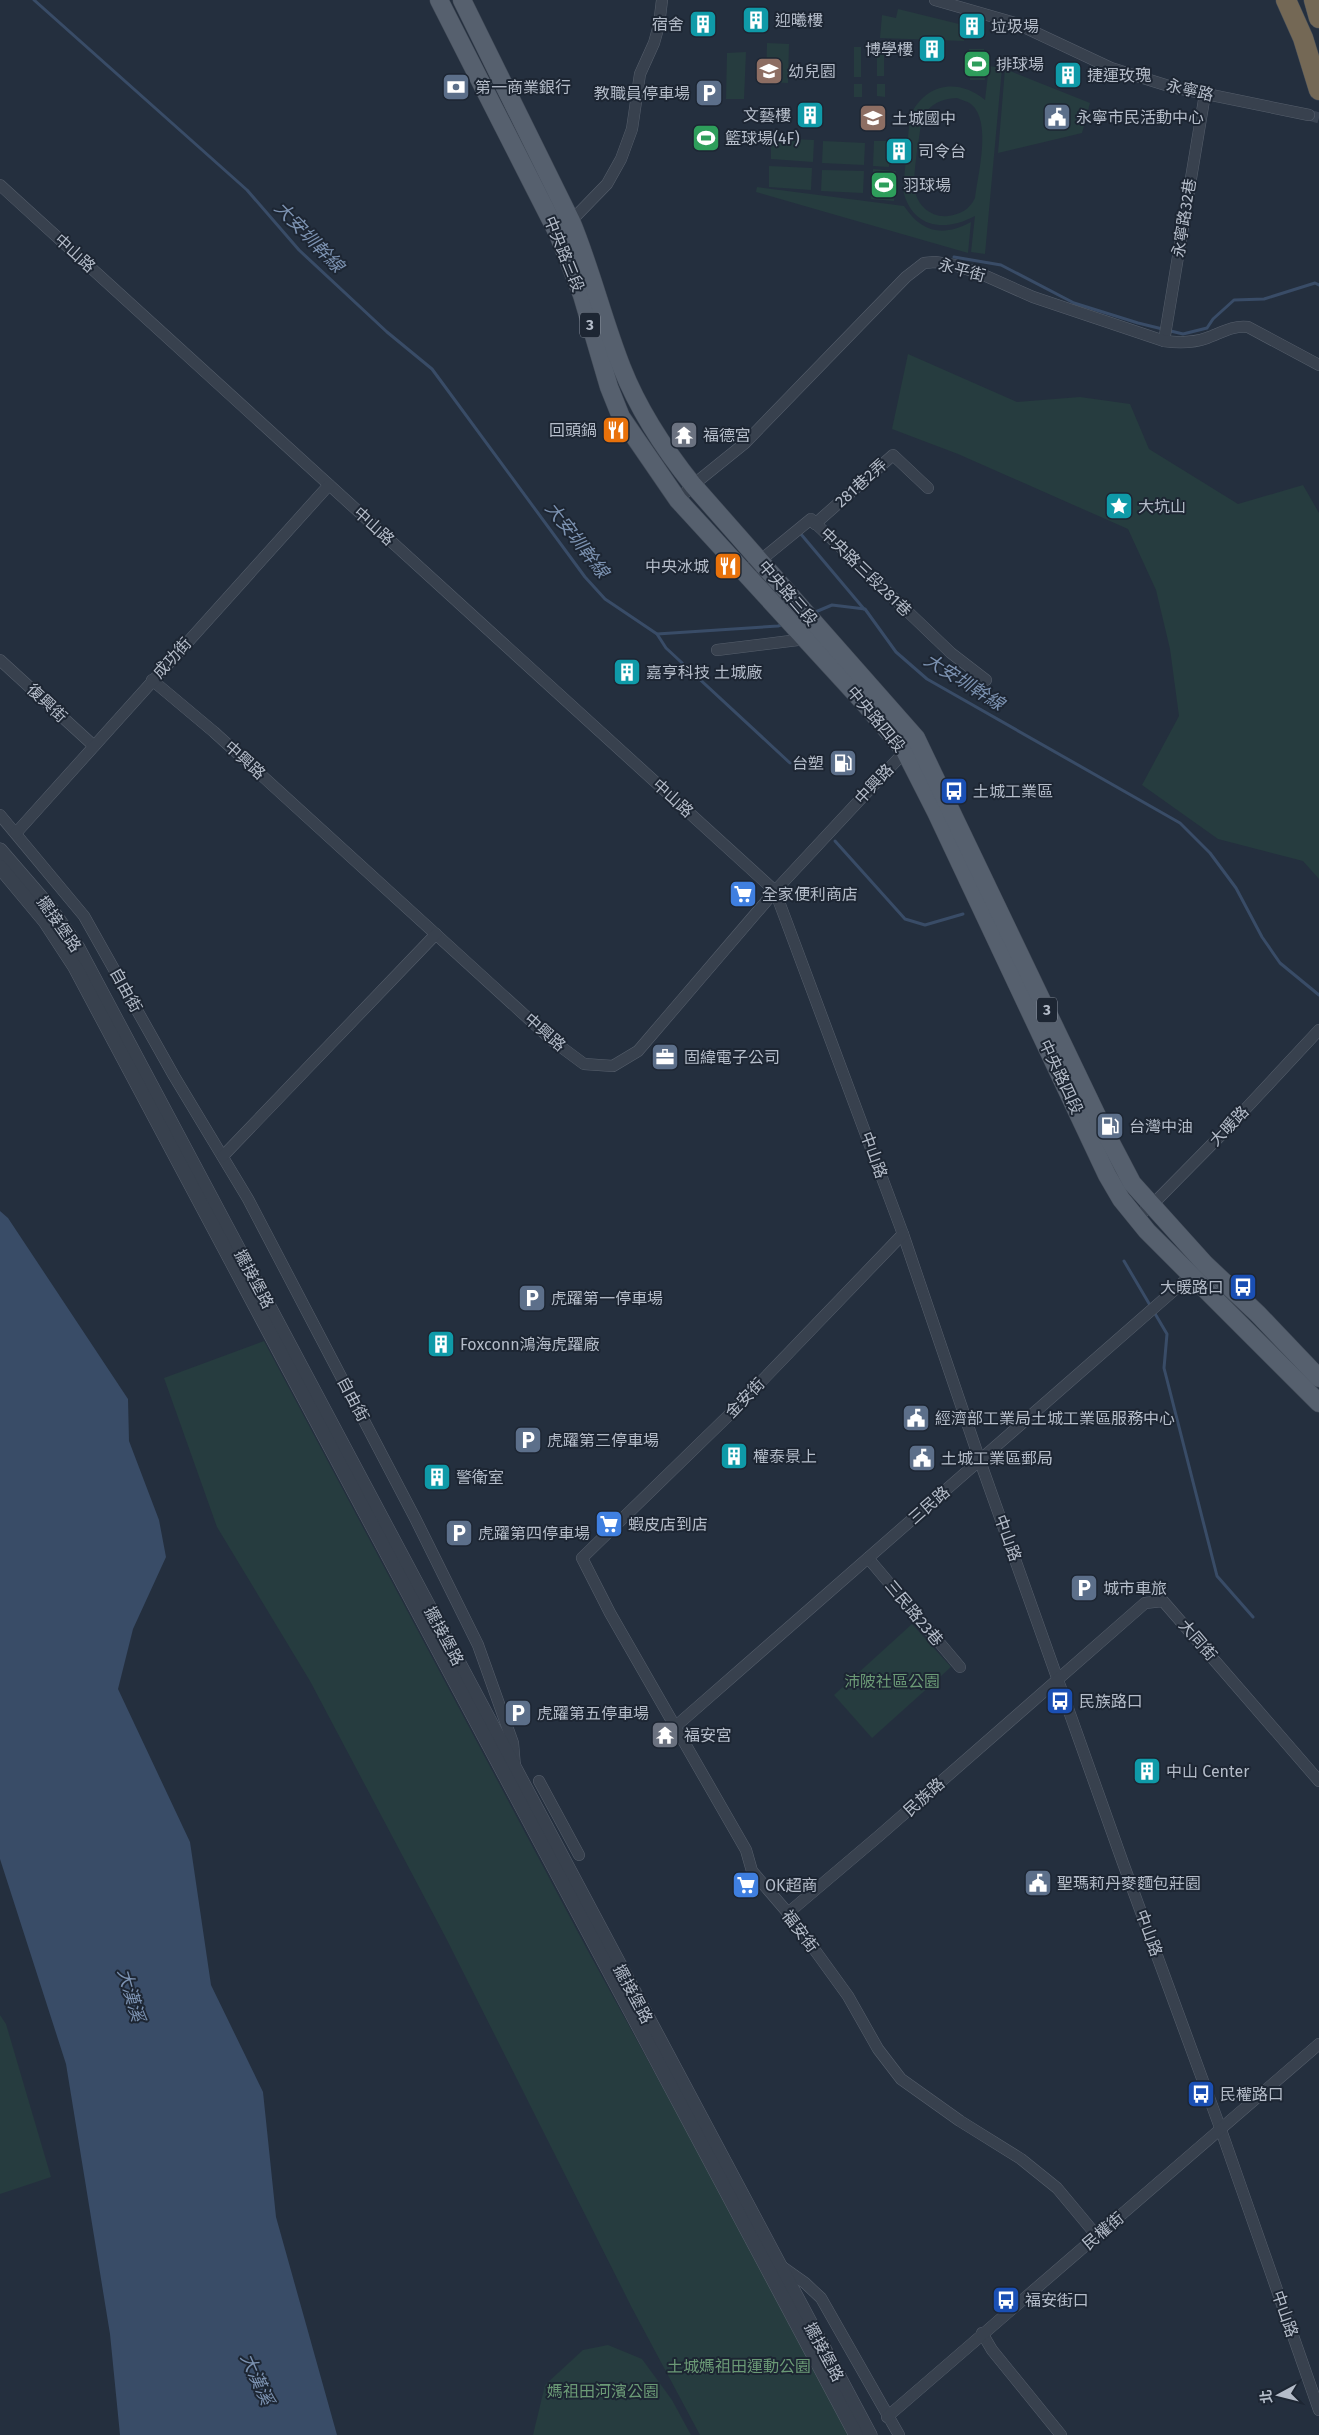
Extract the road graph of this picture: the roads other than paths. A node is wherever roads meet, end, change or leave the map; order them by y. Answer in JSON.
{"nodes":[{"id":1,"x":439,"y":0,"type":"edge"},
{"id":2,"x":462,"y":0,"type":"edge"},
{"id":3,"x":662,"y":0,"type":"edge"},
{"id":4,"x":935,"y":0,"type":"edge"},
{"id":5,"x":1286,"y":0,"type":"edge"},
{"id":6,"x":1314,"y":0,"type":"edge"},
{"id":7,"x":1319,"y":18,"type":"edge"},
{"id":8,"x":1319,"y":90,"type":"edge"},
{"id":9,"x":1205,"y":94,"type":"junction"},
{"id":10,"x":1309,"y":115,"type":"tunnel mouth"},
{"id":11,"x":0,"y":185,"type":"edge"},
{"id":12,"x":571,"y":220,"type":"junction"},
{"id":13,"x":1164,"y":342,"type":"junction"},
{"id":14,"x":1319,"y":365,"type":"edge"},
{"id":15,"x":329,"y":485,"type":"junction"},
{"id":16,"x":693,"y":485,"type":"junction"},
{"id":17,"x":928,"y":488,"type":"dead end"},
{"id":18,"x":678,"y":500,"type":"junction"},
{"id":19,"x":815,"y":524,"type":"junction"},
{"id":20,"x":759,"y":560,"type":"junction"},
{"id":21,"x":745,"y":573,"type":"junction"},
{"id":22,"x":805,"y":626,"type":"junction"},
{"id":23,"x":717,"y":650,"type":"dead end"},
{"id":24,"x":0,"y":660,"type":"edge"},
{"id":25,"x":152,"y":680,"type":"junction"},
{"id":26,"x":986,"y":680,"type":"dead end"},
{"id":27,"x":911,"y":745,"type":"junction"},
{"id":28,"x":94,"y":746,"type":"junction"},
{"id":29,"x":0,"y":815,"type":"edge"},
{"id":30,"x":16,"y":833,"type":"junction"},
{"id":31,"x":0,"y":850,"type":"edge"},
{"id":32,"x":0,"y":867,"type":"edge"},
{"id":33,"x":776,"y":891,"type":"junction"},
{"id":34,"x":436,"y":934,"type":"junction"},
{"id":35,"x":1319,"y":1030,"type":"edge"},
{"id":36,"x":224,"y":1156,"type":"junction"},
{"id":37,"x":1151,"y":1206,"type":"junction"},
{"id":38,"x":1135,"y":1218,"type":"junction"},
{"id":39,"x":904,"y":1234,"type":"junction"},
{"id":40,"x":1205,"y":1264,"type":"junction"},
{"id":41,"x":1192,"y":1275,"type":"junction"},
{"id":42,"x":1319,"y":1378,"type":"edge"},
{"id":43,"x":1319,"y":1403,"type":"edge"},
{"id":44,"x":980,"y":1461,"type":"junction"},
{"id":45,"x":582,"y":1558,"type":"joint"},
{"id":46,"x":868,"y":1558,"type":"junction"},
{"id":47,"x":960,"y":1667,"type":"dead end"},
{"id":48,"x":1058,"y":1679,"type":"junction"},
{"id":49,"x":676,"y":1726,"type":"junction"},
{"id":50,"x":516,"y":1771,"type":"junction"},
{"id":51,"x":539,"y":1781,"type":"dead end"},
{"id":52,"x":1319,"y":1781,"type":"edge"},
{"id":53,"x":579,"y":1855,"type":"dead end"},
{"id":54,"x":788,"y":1913,"type":"junction"},
{"id":55,"x":1319,"y":2044,"type":"edge"},
{"id":56,"x":1221,"y":2130,"type":"junction"},
{"id":57,"x":1097,"y":2236,"type":"junction"},
{"id":58,"x":772,"y":2267,"type":"junction"},
{"id":59,"x":982,"y":2333,"type":"junction"},
{"id":60,"x":1319,"y":2410,"type":"edge"},
{"id":61,"x":886,"y":2417,"type":"junction"},
{"id":62,"x":856,"y":2435,"type":"edge"},
{"id":63,"x":870,"y":2435,"type":"edge"},
{"id":64,"x":899,"y":2435,"type":"edge"},
{"id":65,"x":1061,"y":2435,"type":"edge"}],
"edges":[{"from":1,"to":18,"type":"main road","name":"中央路三段","number":"3"},
{"from":2,"to":12,"type":"main road","name":"中央路三段","number":"3"},
{"from":3,"to":12,"type":"street"},
{"from":4,"to":9,"type":"street","name":"永寧路"},
{"from":5,"to":8,"type":"highway"},
{"from":6,"to":7,"type":"highway"},
{"from":9,"to":10,"type":"street","name":"永寧路"},
{"from":9,"to":13,"type":"street","name":"永寧路32巷"},
{"from":11,"to":15,"type":"street","name":"中山路"},
{"from":12,"to":16,"type":"main road","name":"中央路三段","number":"3"},
{"from":13,"to":14,"type":"street","name":"永平街"},
{"from":13,"to":16,"type":"street","name":"永平街"},
{"from":15,"to":25,"type":"street","name":"成功街"},
{"from":15,"to":33,"type":"street","name":"中山路"},
{"from":16,"to":18,"type":"street","name":"永平街"},
{"from":16,"to":20,"type":"main road","name":"中央路三段","number":"3"},
{"from":17,"to":19,"type":"street","name":"281巷2弄"},
{"from":18,"to":21,"type":"main road","name":"中央路三段","number":"3"},
{"from":19,"to":20,"type":"street","name":"中央路三段281巷"},
{"from":19,"to":26,"type":"street","name":"中央路三段281巷"},
{"from":20,"to":21,"type":"street","name":"中央路三段281巷"},
{"from":20,"to":22,"type":"main road","name":"中央路三段","number":"3"},
{"from":21,"to":22,"type":"main road","name":"中央路三段","number":"3"},
{"from":22,"to":23,"type":"street"},
{"from":22,"to":27,"type":"main road","name":"中央路四段","number":"3"},
{"from":24,"to":28,"type":"street","name":"復興街"},
{"from":25,"to":28,"type":"street","name":"成功街"},
{"from":25,"to":34,"type":"street","name":"中興路"},
{"from":27,"to":33,"type":"street","name":"中興路"},
{"from":27,"to":37,"type":"main road","name":"中央路四段","number":"3"},
{"from":27,"to":38,"type":"main road","name":"中央路四段","number":"3"},
{"from":28,"to":30,"type":"street","name":"成功街"},
{"from":29,"to":30,"type":"street","name":"自由街"},
{"from":30,"to":36,"type":"street","name":"自由街"},
{"from":31,"to":50,"type":"street","name":"擺接堡路"},
{"from":32,"to":58,"type":"street","name":"擺接堡路"},
{"from":33,"to":34,"type":"street","name":"中興路"},
{"from":33,"to":39,"type":"street","name":"中山路"},
{"from":34,"to":36,"type":"street"},
{"from":35,"to":37,"type":"street","name":"大暖路"},
{"from":36,"to":50,"type":"street","name":"自由街"},
{"from":37,"to":38,"type":"street","name":"大暖路"},
{"from":37,"to":40,"type":"main road","name":"中央路四段","number":"3"},
{"from":38,"to":41,"type":"main road","name":"中央路四段","number":"3"},
{"from":39,"to":44,"type":"street","name":"中山路"},
{"from":39,"to":45,"type":"street","name":"金安街"},
{"from":40,"to":41,"type":"street","name":"三民路"},
{"from":40,"to":42,"type":"main road","name":"中央路四段","number":"3"},
{"from":41,"to":43,"type":"main road","name":"中央路四段","number":"3"},
{"from":41,"to":44,"type":"street","name":"三民路"},
{"from":44,"to":46,"type":"street","name":"三民路"},
{"from":44,"to":48,"type":"street","name":"中山路"},
{"from":45,"to":49,"type":"street","name":"福安街"},
{"from":46,"to":47,"type":"street","name":"三民路23巷"},
{"from":46,"to":49,"type":"street","name":"三民路"},
{"from":48,"to":52,"type":"street","name":"大同街"},
{"from":48,"to":54,"type":"street","name":"民族路"},
{"from":48,"to":56,"type":"street","name":"中山路"},
{"from":49,"to":54,"type":"street","name":"福安街"},
{"from":50,"to":58,"type":"street","name":"擺接堡路"},
{"from":51,"to":53,"type":"street"},
{"from":54,"to":57,"type":"street","name":"福安街"},
{"from":55,"to":56,"type":"street","name":"民權街"},
{"from":56,"to":57,"type":"street","name":"民權街"},
{"from":56,"to":60,"type":"street","name":"中山路"},
{"from":57,"to":59,"type":"street","name":"民權街"},
{"from":58,"to":61,"type":"street"},
{"from":58,"to":62,"type":"street","name":"擺接堡路"},
{"from":58,"to":63,"type":"street","name":"擺接堡路"},
{"from":59,"to":61,"type":"street","name":"民權街"},
{"from":59,"to":65,"type":"street"},
{"from":61,"to":64,"type":"street"}]}
